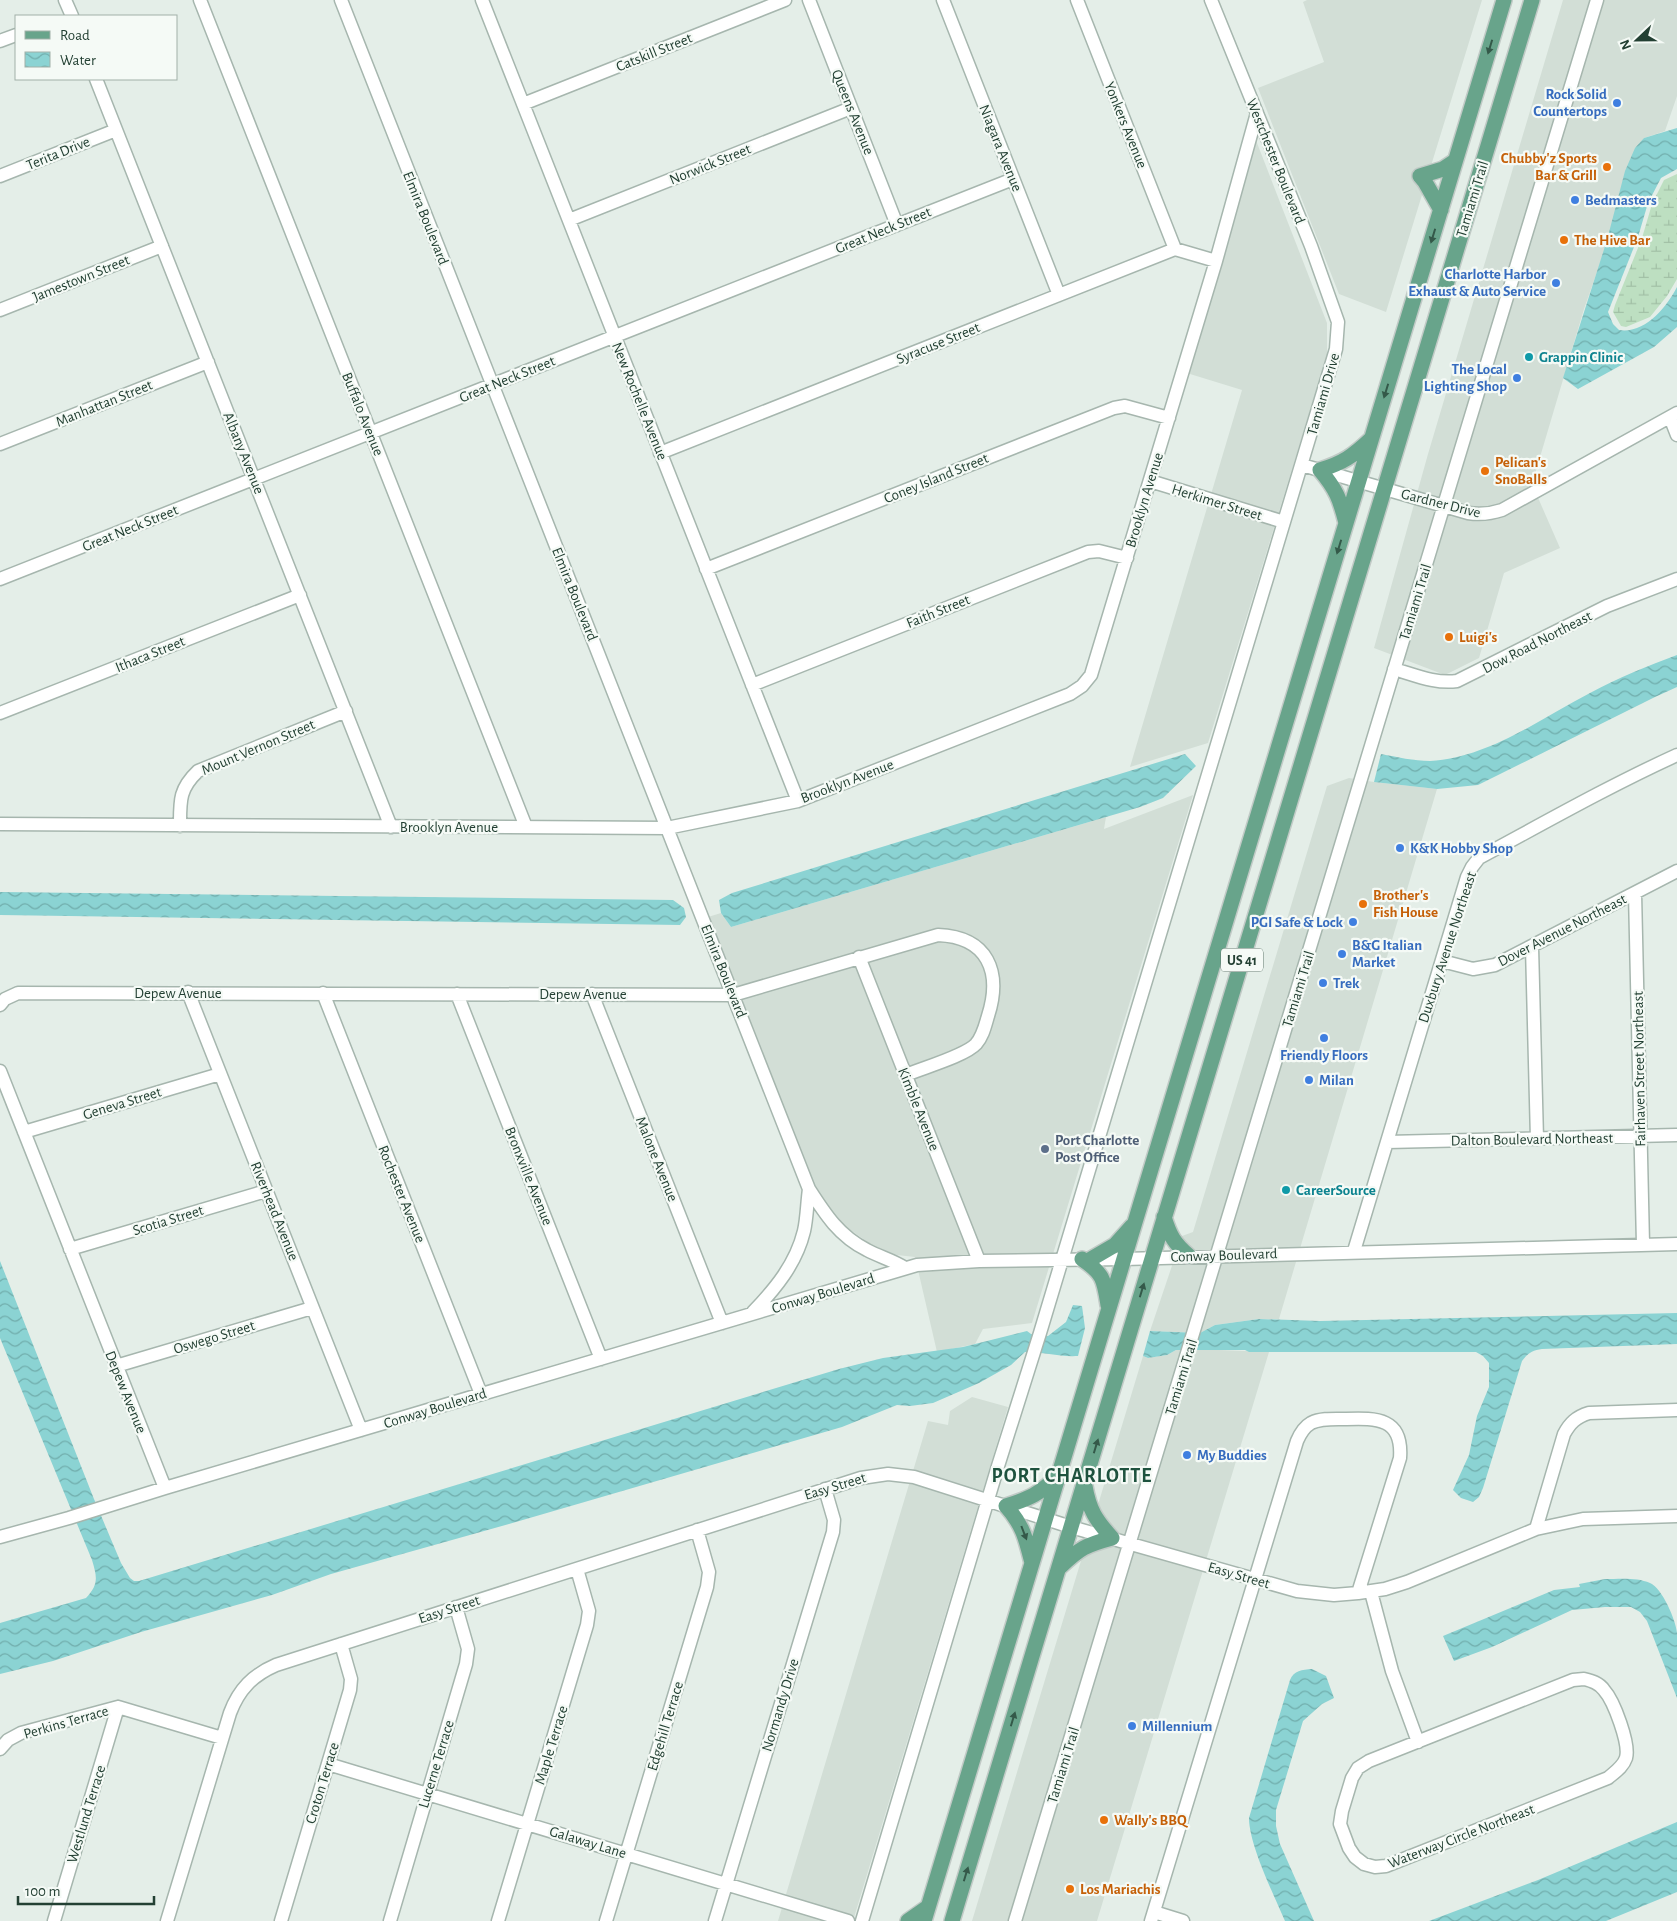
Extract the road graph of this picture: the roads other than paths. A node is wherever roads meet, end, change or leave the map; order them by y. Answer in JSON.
{"nodes":[{"id":1,"x":65,"y":0,"type":"edge"},
{"id":2,"x":200,"y":0,"type":"edge"},
{"id":3,"x":341,"y":0,"type":"edge"},
{"id":4,"x":482,"y":0,"type":"edge"},
{"id":5,"x":785,"y":0,"type":"edge"},
{"id":6,"x":808,"y":0,"type":"edge"},
{"id":7,"x":943,"y":0,"type":"edge"},
{"id":8,"x":1077,"y":0,"type":"edge"},
{"id":9,"x":1211,"y":0,"type":"edge"},
{"id":10,"x":1504,"y":0,"type":"edge"},
{"id":11,"x":1532,"y":0,"type":"edge"},
{"id":12,"x":1597,"y":0,"type":"edge"},
{"id":13,"x":69,"y":15,"type":"edge"},
{"id":14,"x":15,"y":35,"type":"edge"},
{"id":15,"x":0,"y":41,"type":"edge"},
{"id":16,"x":96,"y":80,"type":"edge"},
{"id":17,"x":522,"y":104,"type":"junction"},
{"id":18,"x":851,"y":108,"type":"junction"},
{"id":19,"x":1257,"y":113,"type":"junction"},
{"id":20,"x":116,"y":130,"type":"junction"},
{"id":21,"x":1455,"y":161,"type":"junction"},
{"id":22,"x":0,"y":176,"type":"edge"},
{"id":23,"x":1013,"y":179,"type":"junction"},
{"id":24,"x":1441,"y":210,"type":"junction"},
{"id":25,"x":568,"y":220,"type":"junction"},
{"id":26,"x":897,"y":225,"type":"junction"},
{"id":27,"x":162,"y":246,"type":"junction"},
{"id":28,"x":1175,"y":249,"type":"junction"},
{"id":29,"x":1216,"y":262,"type":"junction"},
{"id":30,"x":1059,"y":295,"type":"junction"},
{"id":31,"x":0,"y":310,"type":"edge"},
{"id":32,"x":1338,"y":322,"type":"joint"},
{"id":33,"x":614,"y":336,"type":"junction"},
{"id":34,"x":208,"y":362,"type":"junction"},
{"id":35,"x":492,"y":384,"type":"junction"},
{"id":36,"x":1673,"y":415,"type":"edge"},
{"id":37,"x":1169,"y":418,"type":"junction"},
{"id":38,"x":370,"y":433,"type":"junction"},
{"id":39,"x":1677,"y":435,"type":"edge"},
{"id":40,"x":1372,"y":438,"type":"junction"},
{"id":41,"x":0,"y":444,"type":"edge"},
{"id":42,"x":660,"y":452,"type":"junction"},
{"id":43,"x":1302,"y":465,"type":"junction"},
{"id":44,"x":1320,"y":470,"type":"junction"},
{"id":45,"x":254,"y":478,"type":"junction"},
{"id":46,"x":1150,"y":481,"type":"junction"},
{"id":47,"x":1359,"y":481,"type":"junction"},
{"id":48,"x":1384,"y":489,"type":"junction"},
{"id":49,"x":1444,"y":506,"type":"junction"},
{"id":50,"x":1284,"y":522,"type":"junction"},
{"id":51,"x":1346,"y":525,"type":"junction"},
{"id":52,"x":1127,"y":558,"type":"junction"},
{"id":53,"x":706,"y":569,"type":"junction"},
{"id":54,"x":0,"y":579,"type":"edge"},
{"id":55,"x":1677,"y":579,"type":"edge"},
{"id":56,"x":300,"y":595,"type":"junction"},
{"id":57,"x":1394,"y":669,"type":"junction"},
{"id":58,"x":752,"y":685,"type":"junction"},
{"id":59,"x":346,"y":711,"type":"junction"},
{"id":60,"x":0,"y":713,"type":"edge"},
{"id":61,"x":1677,"y":756,"type":"edge"},
{"id":62,"x":798,"y":801,"type":"junction"},
{"id":63,"x":0,"y":824,"type":"edge"},
{"id":64,"x":180,"y":826,"type":"junction"},
{"id":65,"x":392,"y":827,"type":"junction"},
{"id":66,"x":526,"y":827,"type":"junction"},
{"id":67,"x":667,"y":828,"type":"junction"},
{"id":68,"x":1677,"y":871,"type":"edge"},
{"id":69,"x":1635,"y":893,"type":"junction"},
{"id":70,"x":1532,"y":947,"type":"junction"},
{"id":71,"x":859,"y":957,"type":"junction"},
{"id":72,"x":1442,"y":960,"type":"junction"},
{"id":73,"x":188,"y":992,"type":"junction"},
{"id":74,"x":323,"y":993,"type":"junction"},
{"id":75,"x":457,"y":994,"type":"junction"},
{"id":76,"x":592,"y":994,"type":"junction"},
{"id":77,"x":733,"y":995,"type":"junction"},
{"id":78,"x":0,"y":1005,"type":"edge"},
{"id":79,"x":0,"y":1071,"type":"edge"},
{"id":80,"x":220,"y":1074,"type":"junction"},
{"id":81,"x":906,"y":1075,"type":"junction"},
{"id":82,"x":24,"y":1132,"type":"junction"},
{"id":83,"x":1677,"y":1135,"type":"edge"},
{"id":84,"x":1641,"y":1136,"type":"junction"},
{"id":85,"x":1536,"y":1139,"type":"junction"},
{"id":86,"x":1387,"y":1142,"type":"junction"},
{"id":87,"x":808,"y":1189,"type":"junction"},
{"id":88,"x":266,"y":1191,"type":"junction"},
{"id":89,"x":1164,"y":1216,"type":"junction"},
{"id":90,"x":1135,"y":1223,"type":"junction"},
{"id":91,"x":1643,"y":1244,"type":"junction"},
{"id":92,"x":1677,"y":1244,"type":"edge"},
{"id":93,"x":70,"y":1249,"type":"junction"},
{"id":94,"x":1354,"y":1252,"type":"junction"},
{"id":95,"x":1189,"y":1256,"type":"junction"},
{"id":96,"x":1217,"y":1256,"type":"junction"},
{"id":97,"x":1152,"y":1258,"type":"junction"},
{"id":98,"x":1062,"y":1259,"type":"junction"},
{"id":99,"x":1086,"y":1259,"type":"junction"},
{"id":100,"x":1124,"y":1259,"type":"junction"},
{"id":101,"x":979,"y":1262,"type":"junction"},
{"id":102,"x":905,"y":1268,"type":"junction"},
{"id":103,"x":312,"y":1308,"type":"junction"},
{"id":104,"x":1109,"y":1309,"type":"junction"},
{"id":105,"x":751,"y":1314,"type":"junction"},
{"id":106,"x":722,"y":1323,"type":"junction"},
{"id":107,"x":601,"y":1359,"type":"junction"},
{"id":108,"x":116,"y":1366,"type":"junction"},
{"id":109,"x":481,"y":1394,"type":"junction"},
{"id":110,"x":1677,"y":1410,"type":"edge"},
{"id":111,"x":361,"y":1430,"type":"junction"},
{"id":112,"x":1059,"y":1475,"type":"junction"},
{"id":113,"x":1085,"y":1482,"type":"junction"},
{"id":114,"x":164,"y":1488,"type":"junction"},
{"id":115,"x":825,"y":1489,"type":"junction"},
{"id":116,"x":988,"y":1500,"type":"junction"},
{"id":117,"x":1006,"y":1506,"type":"junction"},
{"id":118,"x":1677,"y":1516,"type":"edge"},
{"id":119,"x":1046,"y":1519,"type":"junction"},
{"id":120,"x":1071,"y":1527,"type":"junction"},
{"id":121,"x":1536,"y":1529,"type":"junction"},
{"id":122,"x":697,"y":1530,"type":"junction"},
{"id":123,"x":1,"y":1533,"type":"edge"},
{"id":124,"x":1112,"y":1538,"type":"junction"},
{"id":125,"x":1130,"y":1543,"type":"junction"},
{"id":126,"x":1032,"y":1564,"type":"junction"},
{"id":127,"x":1059,"y":1568,"type":"junction"},
{"id":128,"x":576,"y":1569,"type":"junction"},
{"id":129,"x":1255,"y":1580,"type":"junction"},
{"id":130,"x":1364,"y":1592,"type":"junction"},
{"id":131,"x":456,"y":1607,"type":"junction"},
{"id":132,"x":341,"y":1644,"type":"junction"},
{"id":133,"x":118,"y":1707,"type":"junction"},
{"id":134,"x":222,"y":1738,"type":"junction"},
{"id":135,"x":1418,"y":1742,"type":"junction"},
{"id":136,"x":0,"y":1749,"type":"edge"},
{"id":137,"x":328,"y":1764,"type":"junction"},
{"id":138,"x":427,"y":1794,"type":"junction"},
{"id":139,"x":527,"y":1824,"type":"junction"},
{"id":140,"x":627,"y":1854,"type":"junction"},
{"id":141,"x":726,"y":1884,"type":"junction"},
{"id":142,"x":926,"y":1914,"type":"edge"},
{"id":143,"x":1153,"y":1917,"type":"edge"},
{"id":144,"x":54,"y":1921,"type":"edge"},
{"id":145,"x":167,"y":1921,"type":"edge"},
{"id":146,"x":281,"y":1921,"type":"edge"},
{"id":147,"x":390,"y":1921,"type":"edge"},
{"id":148,"x":498,"y":1921,"type":"edge"},
{"id":149,"x":606,"y":1921,"type":"edge"},
{"id":150,"x":715,"y":1921,"type":"edge"},
{"id":151,"x":848,"y":1921,"type":"edge"},
{"id":152,"x":862,"y":1921,"type":"edge"},
{"id":153,"x":908,"y":1921,"type":"edge"},
{"id":154,"x":952,"y":1921,"type":"edge"},
{"id":155,"x":1016,"y":1921,"type":"edge"},
{"id":156,"x":1182,"y":1921,"type":"edge"}],
"edges":[{"from":1,"to":13,"type":"street"},
{"from":2,"to":38,"type":"street","name":"Buffalo Avenue"},
{"from":3,"to":35,"type":"street","name":"Elmira Boulevard"},
{"from":4,"to":17,"type":"street","name":"New Rochelle Avenue"},
{"from":5,"to":17,"type":"street","name":"Catskill Street"},
{"from":6,"to":18,"type":"street","name":"Queens Avenue"},
{"from":7,"to":23,"type":"street","name":"Niagara Avenue"},
{"from":8,"to":28,"type":"street","name":"Yonkers Avenue"},
{"from":9,"to":19,"type":"street","name":"Westchester Boulevard"},
{"from":10,"to":21,"type":"main road","name":"Tamiami Trail","number":"US 41","one_way":true},
{"from":11,"to":48,"type":"main road","name":"Tamiami Trail","number":"US 41"},
{"from":12,"to":49,"type":"street","name":"Tamiami Trail"},
{"from":14,"to":15,"type":"street"},
{"from":16,"to":20,"type":"street","name":"Albany Avenue"},
{"from":17,"to":25,"type":"street","name":"New Rochelle Avenue"},
{"from":18,"to":25,"type":"street","name":"Norwick Street"},
{"from":18,"to":26,"type":"street","name":"Queens Avenue"},
{"from":19,"to":29,"type":"street","name":"Brooklyn Avenue"},
{"from":19,"to":32,"type":"street","name":"Westchester Boulevard"},
{"from":20,"to":22,"type":"street","name":"Terita Drive"},
{"from":20,"to":27,"type":"street","name":"Albany Avenue"},
{"from":21,"to":24,"type":"main road","name":"Tamiami Trail","number":"US 41"},
{"from":21,"to":24,"type":"main road"},
{"from":23,"to":26,"type":"street","name":"Great Neck Street"},
{"from":23,"to":30,"type":"street","name":"Niagara Avenue"},
{"from":24,"to":40,"type":"main road","name":"Tamiami Trail","number":"US 41","one_way":true},
{"from":25,"to":33,"type":"street","name":"New Rochelle Avenue"},
{"from":26,"to":33,"type":"street","name":"Great Neck Street"},
{"from":27,"to":31,"type":"street","name":"Jamestown Street"},
{"from":27,"to":34,"type":"street","name":"Albany Avenue"},
{"from":28,"to":29,"type":"street"},
{"from":28,"to":30,"type":"street","name":"Syracuse Street"},
{"from":29,"to":37,"type":"street","name":"Brooklyn Avenue"},
{"from":30,"to":42,"type":"street","name":"Syracuse Street"},
{"from":32,"to":43,"type":"street","name":"Tamiami Drive"},
{"from":33,"to":35,"type":"street","name":"Great Neck Street"},
{"from":33,"to":42,"type":"street","name":"New Rochelle Avenue"},
{"from":34,"to":41,"type":"street","name":"Manhattan Street"},
{"from":34,"to":45,"type":"street","name":"Albany Avenue"},
{"from":35,"to":38,"type":"street","name":"Great Neck Street"},
{"from":35,"to":67,"type":"street","name":"Elmira Boulevard"},
{"from":36,"to":39,"type":"street"},
{"from":36,"to":49,"type":"street","name":"Gardner Drive"},
{"from":37,"to":46,"type":"street","name":"Brooklyn Avenue"},
{"from":37,"to":53,"type":"street","name":"Coney Island Street"},
{"from":38,"to":45,"type":"street","name":"Great Neck Street"},
{"from":38,"to":66,"type":"street","name":"Buffalo Avenue"},
{"from":40,"to":44,"type":"main road"},
{"from":40,"to":47,"type":"main road","name":"Tamiami Trail","number":"US 41"},
{"from":42,"to":53,"type":"street","name":"New Rochelle Avenue"},
{"from":43,"to":44,"type":"street","name":"Gardner Drive"},
{"from":43,"to":50,"type":"street"},
{"from":44,"to":47,"type":"street","name":"Gardner Drive"},
{"from":44,"to":51,"type":"main road"},
{"from":45,"to":54,"type":"street","name":"Great Neck Street"},
{"from":45,"to":56,"type":"street","name":"Albany Avenue"},
{"from":46,"to":50,"type":"street","name":"Herkimer Street"},
{"from":46,"to":52,"type":"street","name":"Brooklyn Avenue"},
{"from":47,"to":48,"type":"street","name":"Gardner Drive"},
{"from":47,"to":51,"type":"main road","name":"Tamiami Trail","number":"US 41"},
{"from":48,"to":49,"type":"street","name":"Gardner Drive"},
{"from":48,"to":89,"type":"main road","name":"Tamiami Trail","number":"US 41"},
{"from":49,"to":57,"type":"street","name":"Tamiami Trail"},
{"from":50,"to":98,"type":"street"},
{"from":51,"to":90,"type":"main road","name":"Tamiami Trail","number":"US 41","one_way":true},
{"from":52,"to":58,"type":"street","name":"Faith Street"},
{"from":52,"to":62,"type":"street","name":"Brooklyn Avenue"},
{"from":53,"to":58,"type":"street","name":"New Rochelle Avenue"},
{"from":55,"to":57,"type":"street","name":"Dow Road Northeast"},
{"from":56,"to":59,"type":"street","name":"Albany Avenue"},
{"from":56,"to":60,"type":"street","name":"Ithaca Street"},
{"from":57,"to":96,"type":"street","name":"Tamiami Trail"},
{"from":58,"to":62,"type":"street","name":"New Rochelle Avenue"},
{"from":59,"to":64,"type":"street","name":"Mount Vernon Street"},
{"from":59,"to":65,"type":"street","name":"Albany Avenue"},
{"from":61,"to":72,"type":"street","name":"Duxbury Avenue Northeast"},
{"from":62,"to":67,"type":"street","name":"Brooklyn Avenue"},
{"from":63,"to":64,"type":"street","name":"Brooklyn Avenue"},
{"from":64,"to":65,"type":"street","name":"Brooklyn Avenue"},
{"from":65,"to":66,"type":"street","name":"Brooklyn Avenue"},
{"from":66,"to":67,"type":"street","name":"Brooklyn Avenue"},
{"from":67,"to":77,"type":"street","name":"Elmira Boulevard"},
{"from":68,"to":69,"type":"street","name":"Dover Avenue Northeast"},
{"from":69,"to":70,"type":"street","name":"Dover Avenue Northeast"},
{"from":69,"to":84,"type":"street","name":"Fairhaven Street Northeast"},
{"from":70,"to":72,"type":"street","name":"Dover Avenue Northeast"},
{"from":70,"to":85,"type":"street"},
{"from":71,"to":77,"type":"street","name":"Depew Avenue"},
{"from":71,"to":81,"type":"street","name":"Kimble Avenue"},
{"from":71,"to":81,"type":"street","name":"Depew Avenue"},
{"from":72,"to":86,"type":"street","name":"Duxbury Avenue Northeast"},
{"from":73,"to":74,"type":"street","name":"Depew Avenue"},
{"from":73,"to":78,"type":"street","name":"Depew Avenue"},
{"from":73,"to":80,"type":"street","name":"Riverhead Avenue"},
{"from":74,"to":75,"type":"street","name":"Depew Avenue"},
{"from":74,"to":109,"type":"street","name":"Rochester Avenue"},
{"from":75,"to":76,"type":"street","name":"Depew Avenue"},
{"from":75,"to":107,"type":"street","name":"Bronxville Avenue"},
{"from":76,"to":77,"type":"street","name":"Depew Avenue"},
{"from":76,"to":106,"type":"street","name":"Malone Avenue"},
{"from":77,"to":87,"type":"street","name":"Elmira Boulevard"},
{"from":79,"to":82,"type":"street","name":"Depew Avenue"},
{"from":80,"to":82,"type":"street","name":"Geneva Street"},
{"from":80,"to":88,"type":"street","name":"Riverhead Avenue"},
{"from":81,"to":101,"type":"street","name":"Kimble Avenue"},
{"from":82,"to":93,"type":"street","name":"Depew Avenue"},
{"from":83,"to":84,"type":"street","name":"Dalton Boulevard Northeast"},
{"from":84,"to":85,"type":"street","name":"Dalton Boulevard Northeast"},
{"from":84,"to":91,"type":"street","name":"Fairhaven Street Northeast"},
{"from":85,"to":86,"type":"street","name":"Dalton Boulevard Northeast"},
{"from":86,"to":94,"type":"street","name":"Duxbury Avenue Northeast"},
{"from":87,"to":102,"type":"street","name":"Elmira Boulevard"},
{"from":87,"to":105,"type":"street","name":"Elmira Boulevard"},
{"from":88,"to":93,"type":"street","name":"Scotia Street"},
{"from":88,"to":103,"type":"street","name":"Riverhead Avenue"},
{"from":89,"to":95,"type":"main road"},
{"from":89,"to":97,"type":"main road","name":"Tamiami Trail","number":"US 41"},
{"from":90,"to":99,"type":"main road"},
{"from":90,"to":100,"type":"main road","name":"Tamiami Trail","number":"US 41"},
{"from":91,"to":92,"type":"street","name":"Conway Boulevard"},
{"from":91,"to":94,"type":"street","name":"Conway Boulevard"},
{"from":93,"to":108,"type":"street","name":"Depew Avenue"},
{"from":94,"to":96,"type":"street","name":"Conway Boulevard"},
{"from":95,"to":96,"type":"street","name":"Conway Boulevard"},
{"from":95,"to":97,"type":"street","name":"Conway Boulevard"},
{"from":96,"to":125,"type":"street","name":"Tamiami Trail"},
{"from":97,"to":100,"type":"street","name":"Conway Boulevard"},
{"from":113,"to":97,"type":"main road","name":"Tamiami Trail","number":"US 41","one_way":true},
{"from":98,"to":99,"type":"street","name":"Conway Boulevard"},
{"from":98,"to":101,"type":"street","name":"Conway Boulevard"},
{"from":98,"to":116,"type":"street"},
{"from":99,"to":100,"type":"street","name":"Conway Boulevard"},
{"from":99,"to":104,"type":"main road"},
{"from":100,"to":104,"type":"main road","name":"Tamiami Trail","number":"US 41"},
{"from":101,"to":102,"type":"street","name":"Conway Boulevard"},
{"from":102,"to":105,"type":"street","name":"Conway Boulevard"},
{"from":103,"to":108,"type":"street","name":"Oswego Street"},
{"from":103,"to":111,"type":"street","name":"Riverhead Avenue"},
{"from":104,"to":112,"type":"main road","name":"Tamiami Trail","number":"US 41"},
{"from":105,"to":106,"type":"street","name":"Conway Boulevard"},
{"from":106,"to":107,"type":"street","name":"Conway Boulevard"},
{"from":107,"to":109,"type":"street","name":"Conway Boulevard"},
{"from":108,"to":114,"type":"street","name":"Depew Avenue"},
{"from":109,"to":111,"type":"street","name":"Conway Boulevard"},
{"from":110,"to":121,"type":"street"},
{"from":111,"to":114,"type":"street","name":"Conway Boulevard"},
{"from":112,"to":117,"type":"main road"},
{"from":112,"to":119,"type":"main road","name":"Tamiami Trail","number":"US 41"},
{"from":113,"to":120,"type":"main road","name":"Tamiami Trail","number":"US 41"},
{"from":113,"to":124,"type":"main road"},
{"from":114,"to":123,"type":"street","name":"Conway Boulevard"},
{"from":115,"to":116,"type":"street","name":"Easy Street"},
{"from":115,"to":122,"type":"street","name":"Easy Street"},
{"from":115,"to":141,"type":"street","name":"Normandy Drive"},
{"from":116,"to":117,"type":"street","name":"Easy Street"},
{"from":116,"to":152,"type":"street"},
{"from":117,"to":119,"type":"street","name":"Easy Street"},
{"from":117,"to":126,"type":"main road","one_way":true},
{"from":118,"to":121,"type":"street","name":"Easy Street"},
{"from":119,"to":120,"type":"street","name":"Easy Street"},
{"from":119,"to":126,"type":"main road","name":"Tamiami Trail","number":"US 41"},
{"from":120,"to":124,"type":"street","name":"Easy Street"},
{"from":120,"to":127,"type":"main road","name":"Tamiami Trail","number":"US 41"},
{"from":121,"to":130,"type":"street","name":"Easy Street"},
{"from":122,"to":128,"type":"street","name":"Easy Street"},
{"from":122,"to":140,"type":"street","name":"Edgehill Terrace"},
{"from":124,"to":125,"type":"street","name":"Easy Street"},
{"from":124,"to":127,"type":"main road"},
{"from":125,"to":129,"type":"street","name":"Easy Street"},
{"from":125,"to":155,"type":"street","name":"Tamiami Trail"},
{"from":126,"to":142,"type":"main road","name":"Tamiami Trail","number":"US 41"},
{"from":154,"to":127,"type":"main road","name":"Tamiami Trail","number":"US 41","one_way":true},
{"from":128,"to":131,"type":"street","name":"Easy Street"},
{"from":128,"to":139,"type":"street","name":"Maple Terrace"},
{"from":129,"to":130,"type":"street","name":"Easy Street"},
{"from":129,"to":130,"type":"street"},
{"from":129,"to":143,"type":"street"},
{"from":130,"to":135,"type":"street"},
{"from":131,"to":132,"type":"street","name":"Easy Street"},
{"from":131,"to":138,"type":"street","name":"Lucerne Terrace"},
{"from":132,"to":134,"type":"street","name":"Easy Street"},
{"from":132,"to":137,"type":"street","name":"Croton Terrace"},
{"from":133,"to":134,"type":"street","name":"Perkins Terrace"},
{"from":133,"to":136,"type":"street","name":"Perkins Terrace"},
{"from":133,"to":144,"type":"street","name":"Westlund Terrace"},
{"from":134,"to":145,"type":"street","name":"Easy Street"},
{"from":135,"to":135,"type":"street","name":"Waterway Circle Northeast"},
{"from":137,"to":138,"type":"street","name":"Galaway Lane"},
{"from":137,"to":146,"type":"street","name":"Croton Terrace"},
{"from":138,"to":139,"type":"street","name":"Galaway Lane"},
{"from":138,"to":147,"type":"street","name":"Lucerne Terrace"},
{"from":139,"to":140,"type":"street","name":"Galaway Lane"},
{"from":139,"to":148,"type":"street","name":"Maple Terrace"},
{"from":140,"to":141,"type":"street","name":"Galaway Lane"},
{"from":140,"to":149,"type":"street","name":"Edgehill Terrace"},
{"from":141,"to":150,"type":"street","name":"Normandy Drive"},
{"from":141,"to":151,"type":"street","name":"Galaway Lane"},
{"from":142,"to":153,"type":"main road"},
{"from":143,"to":156,"type":"street"}]}
